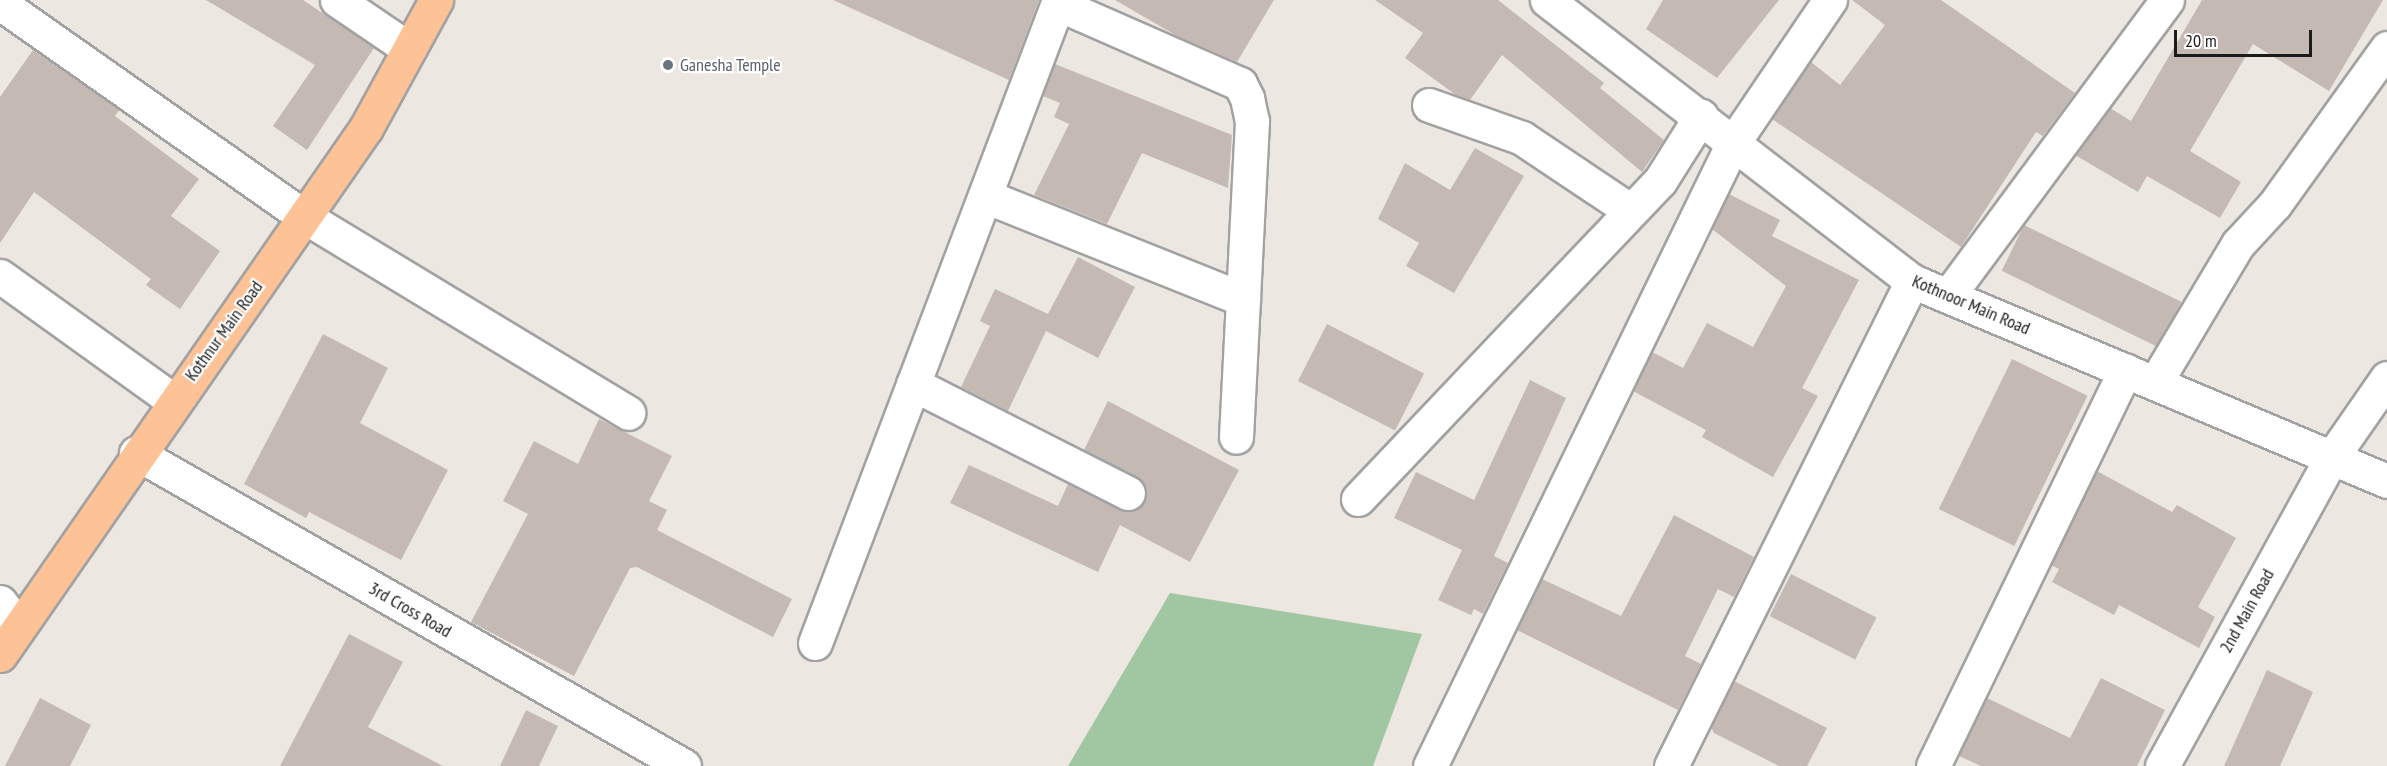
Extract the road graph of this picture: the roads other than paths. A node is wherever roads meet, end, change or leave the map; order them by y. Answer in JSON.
{"nodes":[{"id":1,"x":337,"y":0,"type":"edge"},
{"id":2,"x":436,"y":0,"type":"edge"},
{"id":3,"x":1547,"y":0,"type":"edge"},
{"id":4,"x":1830,"y":0,"type":"edge"},
{"id":5,"x":2166,"y":0,"type":"edge"},
{"id":6,"x":1058,"y":2,"type":"edge"},
{"id":7,"x":0,"y":3,"type":"edge"},
{"id":8,"x":2387,"y":48,"type":"edge"},
{"id":9,"x":409,"y":49,"type":"junction"},
{"id":10,"x":1429,"y":105,"type":"dead end"},
{"id":11,"x":1701,"y":116,"type":"junction"},
{"id":12,"x":1733,"y":143,"type":"junction"},
{"id":13,"x":985,"y":196,"type":"junction"},
{"id":14,"x":1631,"y":211,"type":"junction"},
{"id":15,"x":305,"y":217,"type":"junction"},
{"id":16,"x":0,"y":276,"type":"edge"},
{"id":17,"x":1912,"y":281,"type":"junction"},
{"id":18,"x":1948,"y":296,"type":"junction"},
{"id":19,"x":1243,"y":299,"type":"junction"},
{"id":20,"x":2125,"y":370,"type":"junction"},
{"id":21,"x":2387,"y":378,"type":"edge"},
{"id":22,"x":2155,"y":383,"type":"junction"},
{"id":23,"x":913,"y":384,"type":"junction"},
{"id":24,"x":174,"y":401,"type":"junction"},
{"id":25,"x":628,"y":412,"type":"dead end"},
{"id":26,"x":1236,"y":437,"type":"dead end"},
{"id":27,"x":136,"y":453,"type":"junction"},
{"id":28,"x":2332,"y":457,"type":"junction"},
{"id":29,"x":2387,"y":481,"type":"edge"},
{"id":30,"x":1128,"y":493,"type":"dead end"},
{"id":31,"x":1358,"y":499,"type":"dead end"},
{"id":32,"x":10,"y":615,"type":"edge"},
{"id":33,"x":815,"y":643,"type":"dead end"},
{"id":34,"x":0,"y":655,"type":"edge"},
{"id":35,"x":684,"y":766,"type":"edge"},
{"id":36,"x":1430,"y":766,"type":"edge"},
{"id":37,"x":1671,"y":766,"type":"edge"},
{"id":38,"x":1934,"y":766,"type":"edge"},
{"id":39,"x":2162,"y":766,"type":"edge"}],
"edges":[{"from":1,"to":9,"type":"street"},
{"from":2,"to":9,"type":"main road","name":"Kothnur Main Road"},
{"from":3,"to":11,"type":"street","name":"Kothnoor Main Road"},
{"from":4,"to":12,"type":"street"},
{"from":5,"to":18,"type":"street"},
{"from":6,"to":13,"type":"street"},
{"from":6,"to":19,"type":"street"},
{"from":7,"to":15,"type":"street"},
{"from":8,"to":22,"type":"street"},
{"from":9,"to":15,"type":"main road","name":"Kothnur Main Road"},
{"from":10,"to":14,"type":"street"},
{"from":11,"to":12,"type":"street","name":"Kothnoor Main Road"},
{"from":11,"to":14,"type":"street"},
{"from":12,"to":17,"type":"street","name":"Kothnoor Main Road"},
{"from":12,"to":36,"type":"street"},
{"from":13,"to":19,"type":"street"},
{"from":13,"to":23,"type":"street"},
{"from":14,"to":31,"type":"street"},
{"from":15,"to":24,"type":"main road","name":"Kothnur Main Road"},
{"from":15,"to":25,"type":"street"},
{"from":16,"to":24,"type":"street"},
{"from":17,"to":18,"type":"street","name":"Kothnoor Main Road"},
{"from":17,"to":37,"type":"street"},
{"from":18,"to":20,"type":"street","name":"Kothnoor Main Road"},
{"from":19,"to":26,"type":"street"},
{"from":20,"to":22,"type":"street","name":"Kothnoor Main Road"},
{"from":20,"to":38,"type":"street"},
{"from":21,"to":28,"type":"street","name":"2nd Main Road"},
{"from":22,"to":28,"type":"street","name":"Kothnoor Main Road"},
{"from":23,"to":30,"type":"street"},
{"from":23,"to":33,"type":"street"},
{"from":24,"to":27,"type":"main road","name":"Kothnur Main Road"},
{"from":27,"to":32,"type":"main road","name":"Kothnur Main Road"},
{"from":27,"to":35,"type":"street","name":"3rd Cross Road"},
{"from":28,"to":29,"type":"street","name":"Kothnoor Main Road"},
{"from":28,"to":39,"type":"street","name":"2nd Main Road"},
{"from":32,"to":34,"type":"main road","name":"Kothnur Main Road"}]}
